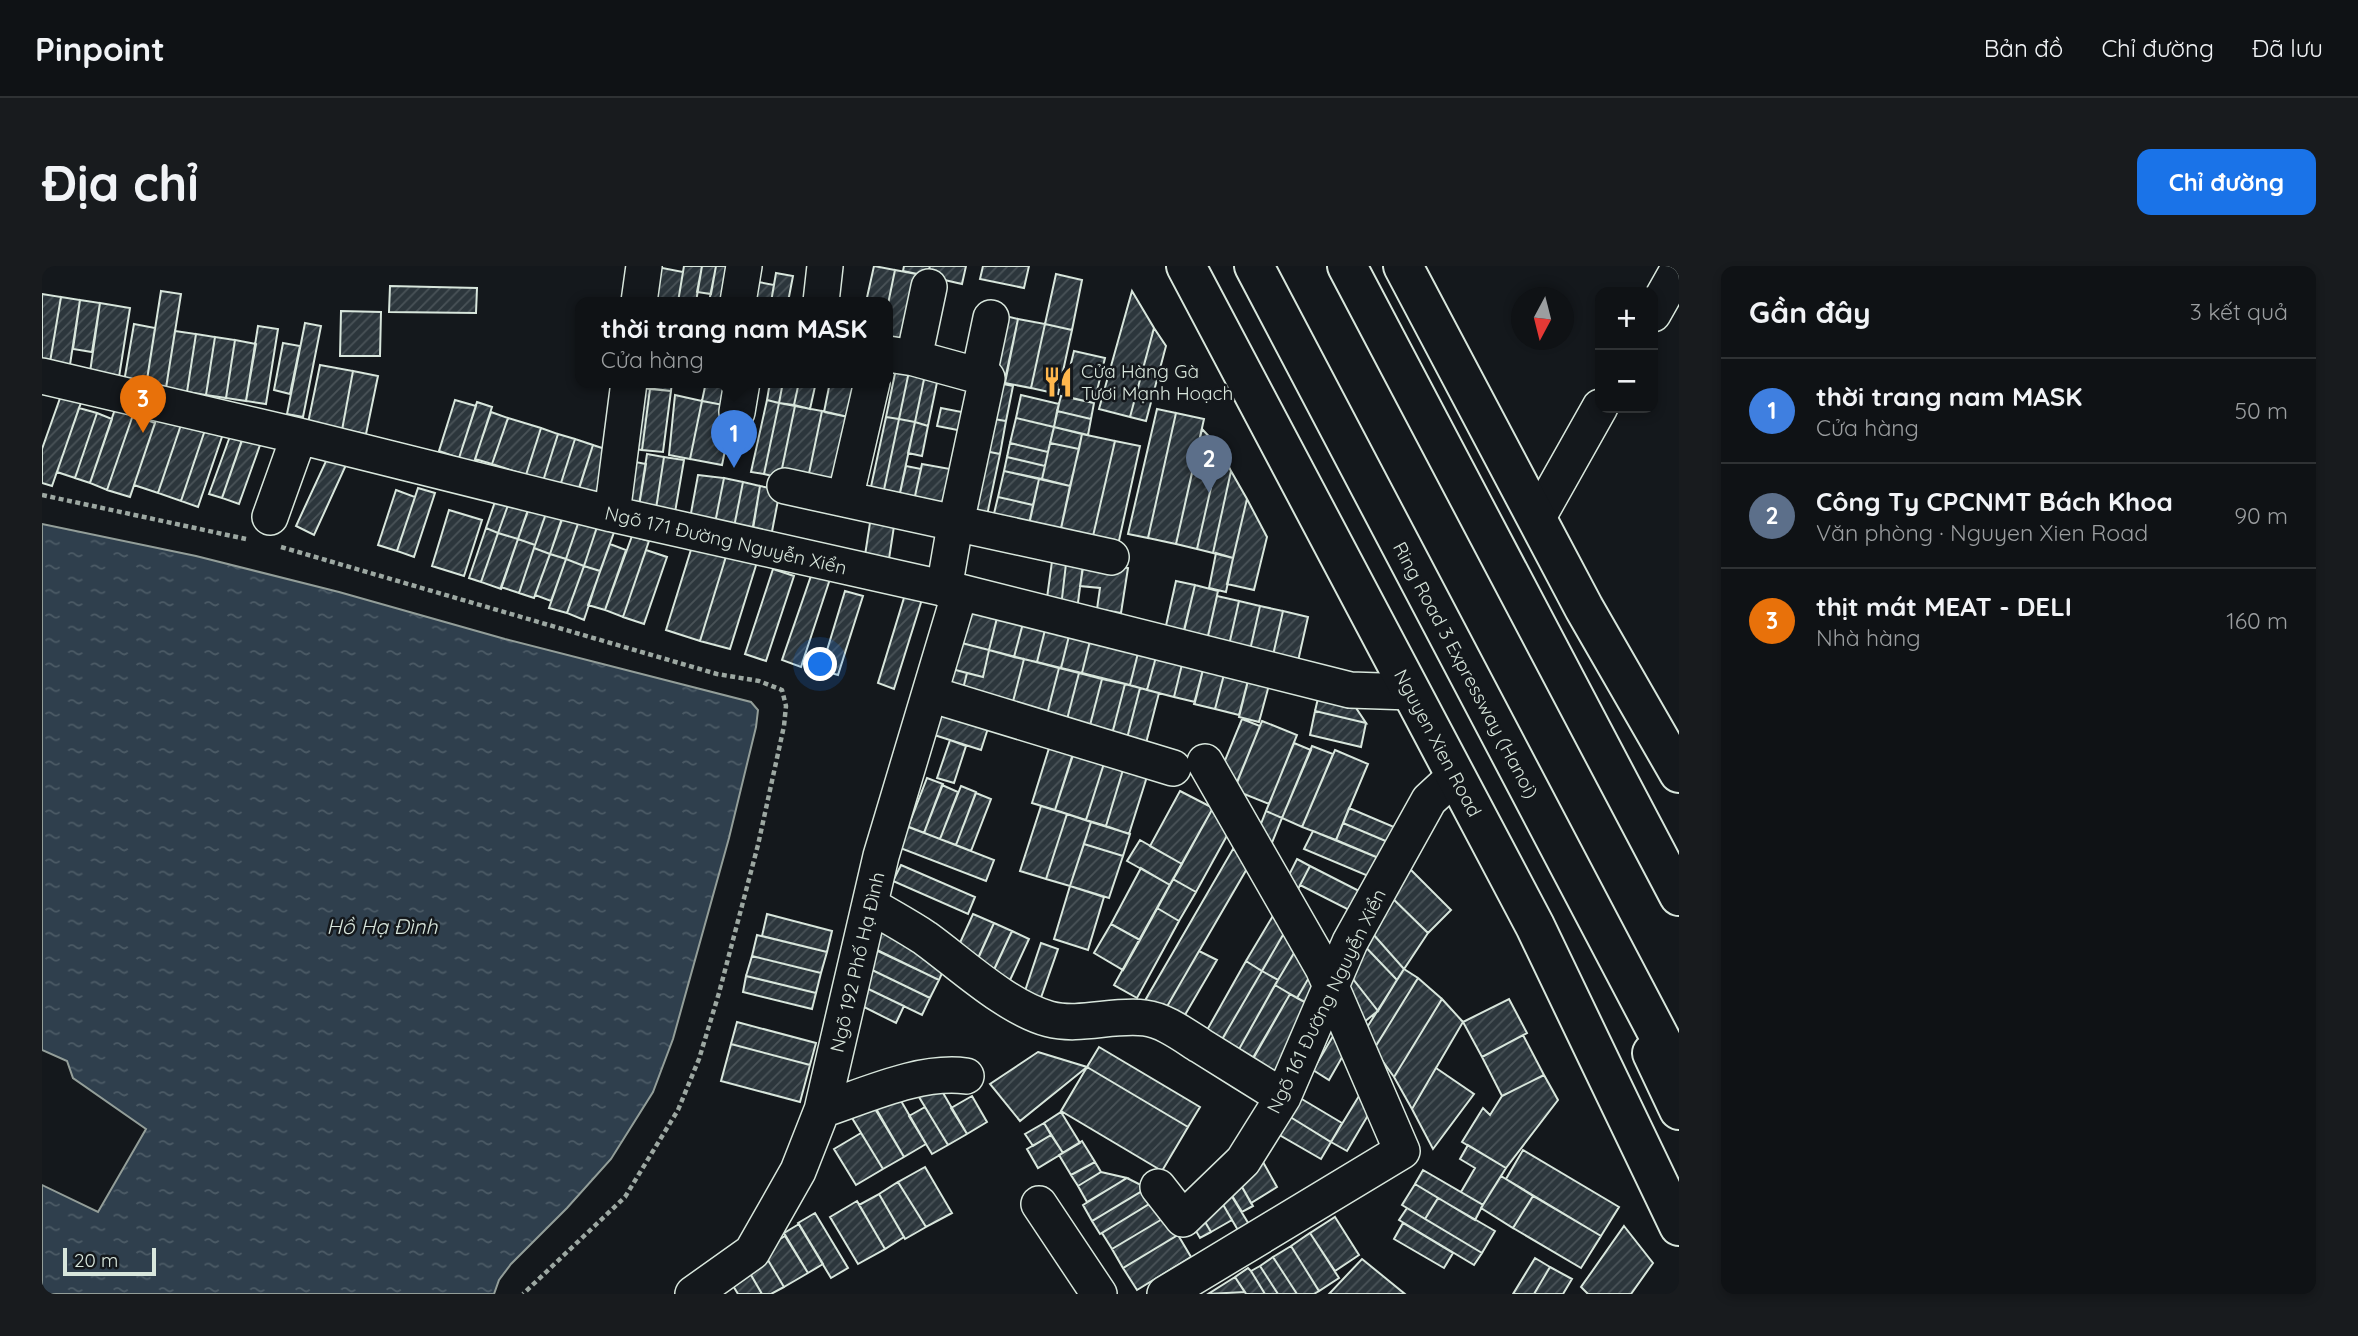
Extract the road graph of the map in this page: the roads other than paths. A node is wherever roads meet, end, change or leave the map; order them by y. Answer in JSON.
{"nodes":[{"id":1,"x":644,"y":266,"type":"edge"},
{"id":2,"x":744,"y":266,"type":"edge"},
{"id":3,"x":825,"y":266,"type":"edge"},
{"id":4,"x":1186,"y":266,"type":"edge"},
{"id":5,"x":1254,"y":266,"type":"edge"},
{"id":6,"x":1347,"y":266,"type":"edge"},
{"id":7,"x":1362,"y":266,"type":"edge"},
{"id":8,"x":1403,"y":266,"type":"edge"},
{"id":9,"x":1679,"y":268,"type":"edge"},
{"id":10,"x":929,"y":287,"type":"dead end"},
{"id":11,"x":640,"y":297,"type":"edge"},
{"id":12,"x":739,"y":297,"type":"edge"},
{"id":13,"x":822,"y":297,"type":"edge"},
{"id":14,"x":1658,"y":305,"type":"edge"},
{"id":15,"x":991,"y":318,"type":"dead end"},
{"id":16,"x":901,"y":356,"type":"edge"},
{"id":17,"x":979,"y":375,"type":"junction"},
{"id":18,"x":42,"y":376,"type":"edge"},
{"id":19,"x":628,"y":388,"type":"edge"},
{"id":20,"x":871,"y":388,"type":"edge"},
{"id":21,"x":1597,"y":413,"type":"edge"},
{"id":22,"x":299,"y":436,"type":"junction"},
{"id":23,"x":785,"y":486,"type":"dead end"},
{"id":24,"x":845,"y":499,"type":"junction"},
{"id":25,"x":612,"y":514,"type":"junction"},
{"id":26,"x":1537,"y":519,"type":"junction"},
{"id":27,"x":957,"y":522,"type":"junction"},
{"id":28,"x":265,"y":534,"type":"road end"},
{"id":29,"x":1111,"y":557,"type":"dead end"},
{"id":30,"x":952,"y":591,"type":"junction"},
{"id":31,"x":1568,"y":617,"type":"junction"},
{"id":32,"x":1562,"y":675,"type":"junction"},
{"id":33,"x":1411,"y":692,"type":"junction"},
{"id":34,"x":930,"y":694,"type":"junction"},
{"id":35,"x":1489,"y":713,"type":"junction"},
{"id":36,"x":1679,"y":773,"type":"edge"},
{"id":37,"x":1455,"y":776,"type":"junction"},
{"id":38,"x":1679,"y":867,"type":"edge"},
{"id":39,"x":1679,"y":877,"type":"edge"},
{"id":40,"x":1679,"y":897,"type":"edge"},
{"id":41,"x":870,"y":905,"type":"junction"},
{"id":42,"x":1331,"y":986,"type":"junction"},
{"id":43,"x":1679,"y":1074,"type":"edge"},
{"id":44,"x":966,"y":1076,"type":"dead end"},
{"id":45,"x":1283,"y":1097,"type":"junction"},
{"id":46,"x":822,"y":1110,"type":"junction"},
{"id":47,"x":1679,"y":1110,"type":"edge"},
{"id":48,"x":1158,"y":1187,"type":"dead end"},
{"id":49,"x":1039,"y":1204,"type":"dead end"},
{"id":50,"x":1183,"y":1219,"type":"junction"},
{"id":51,"x":1679,"y":1226,"type":"edge"},
{"id":52,"x":1212,"y":1265,"type":"junction"},
{"id":53,"x":693,"y":1294,"type":"edge"},
{"id":54,"x":1099,"y":1294,"type":"edge"},
{"id":55,"x":1165,"y":1294,"type":"edge"}],
"edges":[{"from":1,"to":11,"type":"lane"},
{"from":2,"to":12,"type":"lane"},
{"from":3,"to":13,"type":"lane"},
{"from":4,"to":33,"type":"main road","name":"Nguyen Xien Road"},
{"from":5,"to":35,"type":"main road","name":"Ring Road 3 Expressway (Hanoi)"},
{"from":6,"to":32,"type":"main road"},
{"from":7,"to":31,"type":"main road"},
{"from":8,"to":26,"type":"main road"},
{"from":9,"to":14,"type":"lane"},
{"from":10,"to":16,"type":"lane"},
{"from":15,"to":17,"type":"lane"},
{"from":16,"to":17,"type":"lane"},
{"from":17,"to":27,"type":"lane","name":"Ngõ 192 Phố Hạ Đình"},
{"from":18,"to":22,"type":"lane","name":"Ngõ 171 Đường Nguyễn Xiển"},
{"from":19,"to":25,"type":"lane"},
{"from":20,"to":24,"type":"lane"},
{"from":21,"to":26,"type":"lane"},
{"from":22,"to":25,"type":"lane","name":"Ngõ 171 Đường Nguyễn Xiển"},
{"from":22,"to":28,"type":"lane"},
{"from":23,"to":24,"type":"lane"},
{"from":24,"to":27,"type":"lane"},
{"from":25,"to":30,"type":"lane","name":"Ngõ 171 Đường Nguyễn Xiển"},
{"from":26,"to":31,"type":"main road"},
{"from":27,"to":29,"type":"lane"},
{"from":27,"to":30,"type":"lane","name":"Ngõ 192 Phố Hạ Đình"},
{"from":30,"to":33,"type":"lane","name":"Ngõ 171 Đường Nguyễn Xiển"},
{"from":30,"to":34,"type":"lane","name":"Ngõ 192 Phố Hạ Đình"},
{"from":31,"to":36,"type":"main road"},
{"from":31,"to":38,"type":"main road"},
{"from":32,"to":39,"type":"main road"},
{"from":32,"to":40,"type":"main road"},
{"from":33,"to":37,"type":"main road","name":"Nguyen Xien Road"},
{"from":34,"to":41,"type":"lane","name":"Ngõ 192 Phố Hạ Đình"},
{"from":34,"to":42,"type":"lane"},
{"from":35,"to":43,"type":"main road","name":"Ring Road 3 Expressway (Hanoi)"},
{"from":35,"to":47,"type":"main road"},
{"from":37,"to":42,"type":"lane","name":"Ngõ 161 Đường Nguyễn Xiển"},
{"from":37,"to":51,"type":"main road","name":"Nguyen Xien Road"},
{"from":41,"to":45,"type":"lane"},
{"from":41,"to":46,"type":"lane","name":"Ngõ 192 Phố Hạ Đình"},
{"from":42,"to":45,"type":"lane","name":"Ngõ 161 Đường Nguyễn Xiển"},
{"from":42,"to":52,"type":"lane"},
{"from":44,"to":46,"type":"lane"},
{"from":45,"to":50,"type":"lane","name":"Ngõ 161 Đường Nguyễn Xiển"},
{"from":46,"to":53,"type":"lane","name":"Ngõ 192 Phố Hạ Đình"},
{"from":48,"to":50,"type":"lane"},
{"from":49,"to":54,"type":"lane"},
{"from":50,"to":52,"type":"lane"},
{"from":52,"to":55,"type":"lane"}]}
